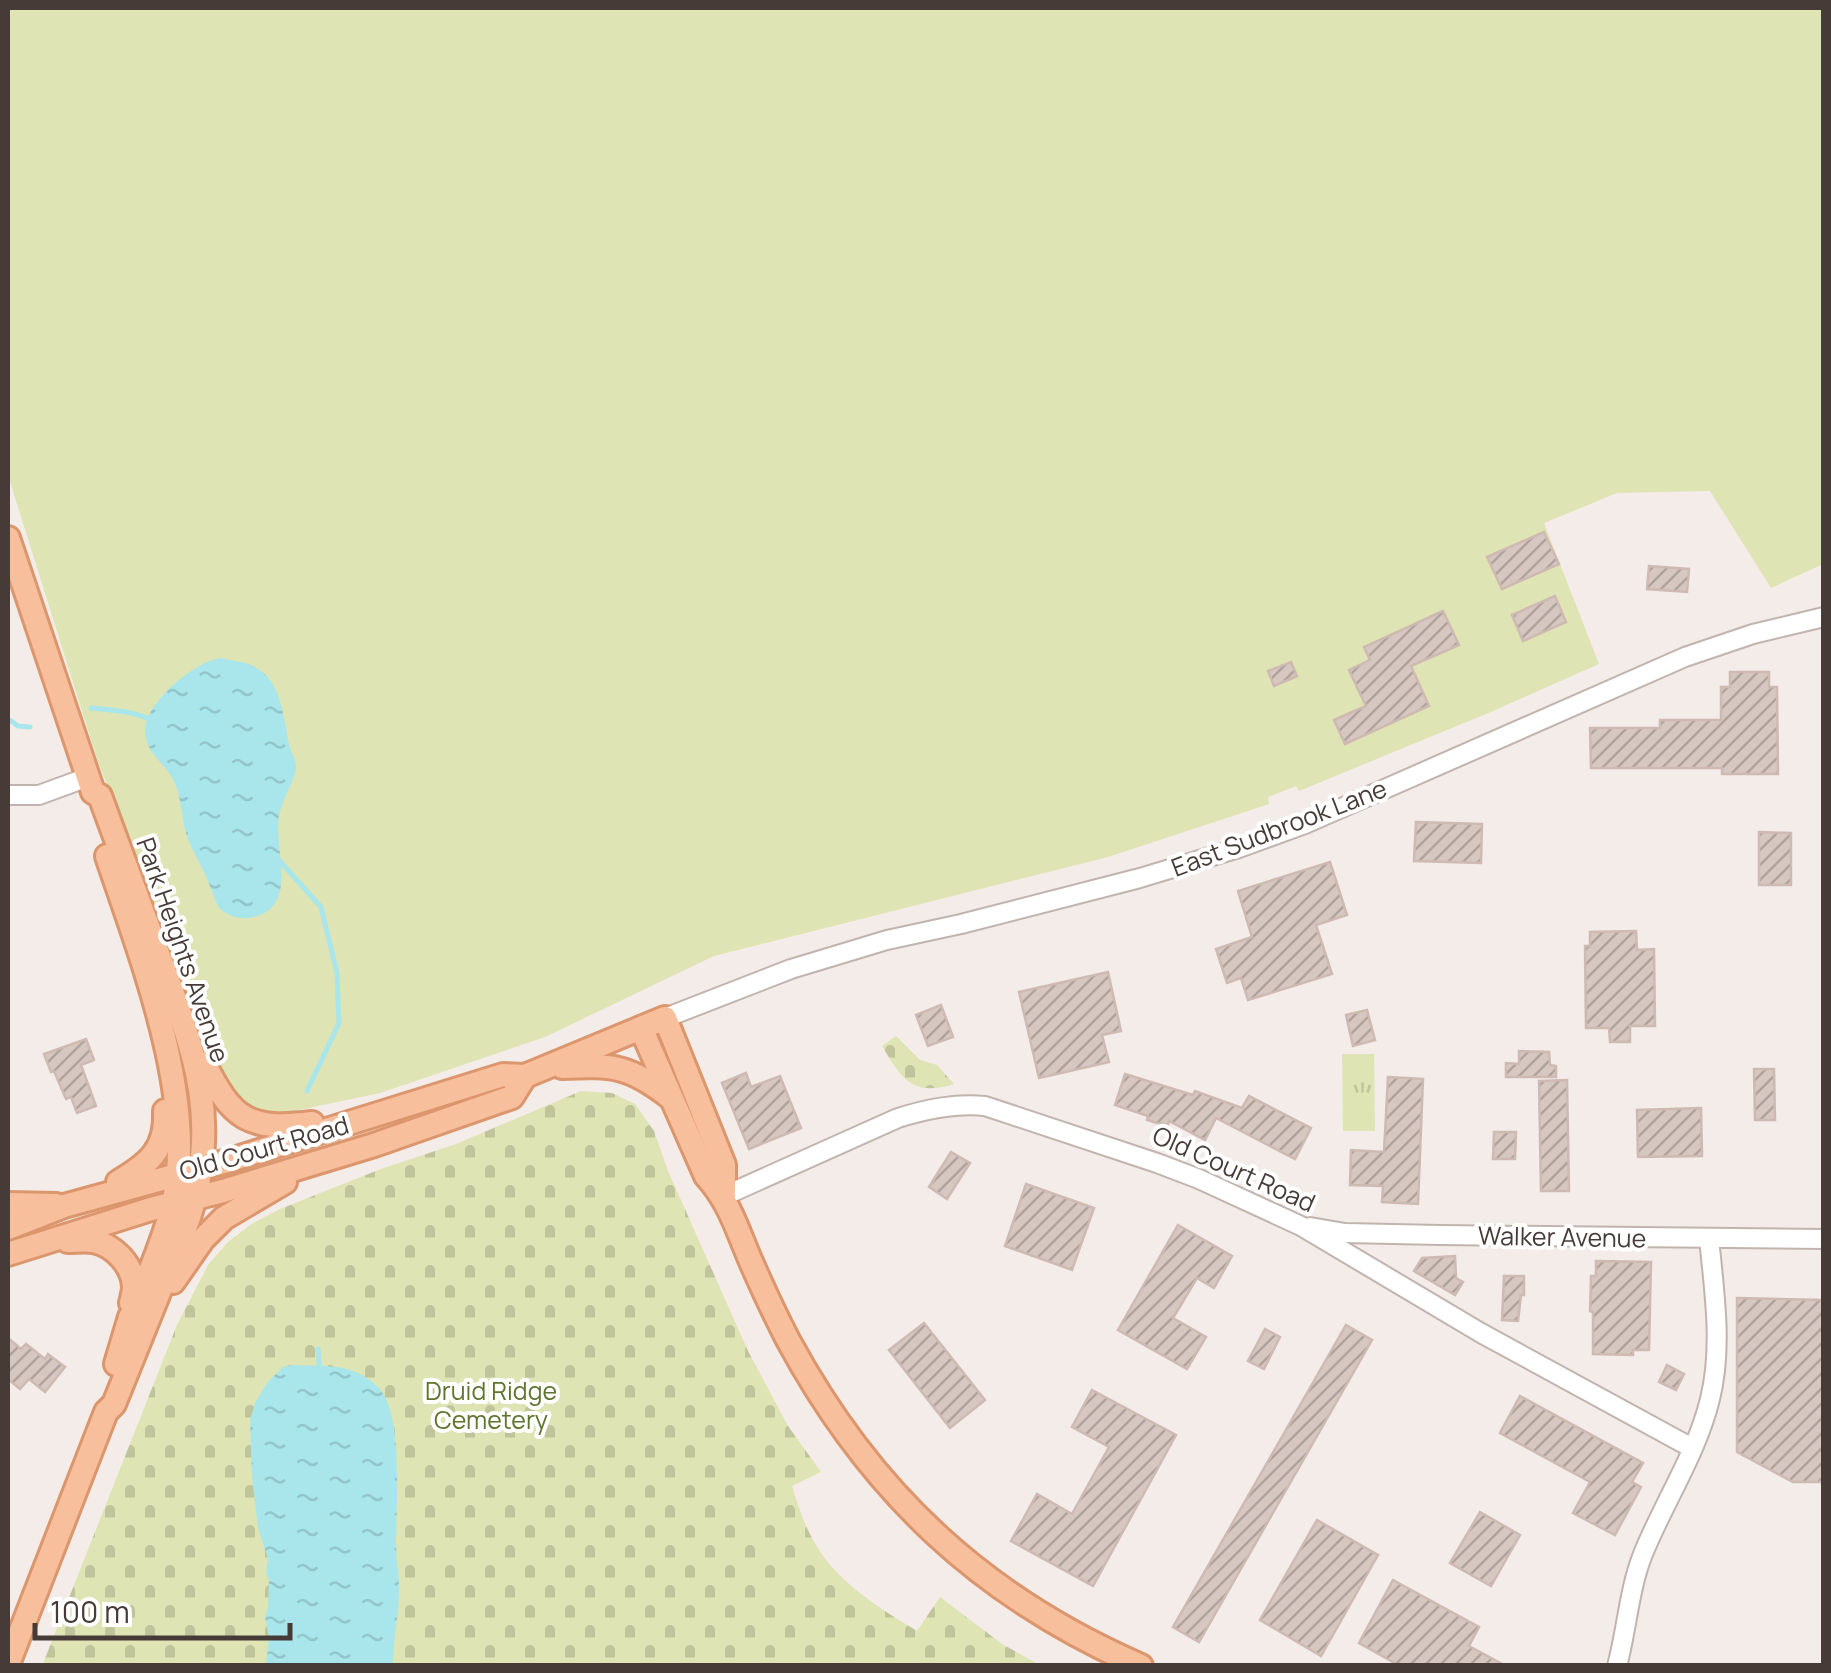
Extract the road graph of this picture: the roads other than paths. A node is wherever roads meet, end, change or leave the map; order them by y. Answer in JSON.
{"nodes":[{"id":1,"x":8,"y":538,"type":"edge"},
{"id":2,"x":1824,"y":616,"type":"edge"},
{"id":3,"x":91,"y":785,"type":"junction"},
{"id":4,"x":8,"y":796,"type":"edge"},
{"id":5,"x":664,"y":1018,"type":"junction"},
{"id":6,"x":641,"y":1028,"type":"junction"},
{"id":7,"x":189,"y":1038,"type":"junction"},
{"id":8,"x":168,"y":1059,"type":"junction"},
{"id":9,"x":535,"y":1072,"type":"junction"},
{"id":10,"x":674,"y":1100,"type":"junction"},
{"id":11,"x":360,"y":1120,"type":"junction"},
{"id":12,"x":322,"y":1161,"type":"junction"},
{"id":13,"x":201,"y":1168,"type":"junction"},
{"id":14,"x":177,"y":1174,"type":"junction"},
{"id":15,"x":724,"y":1196,"type":"junction"},
{"id":16,"x":93,"y":1198,"type":"junction"},
{"id":17,"x":184,"y":1200,"type":"junction"},
{"id":18,"x":8,"y":1204,"type":"edge"},
{"id":19,"x":64,"y":1206,"type":"junction"},
{"id":20,"x":1301,"y":1226,"type":"junction"},
{"id":21,"x":8,"y":1228,"type":"edge"},
{"id":22,"x":1709,"y":1238,"type":"junction"},
{"id":23,"x":1824,"y":1238,"type":"edge"},
{"id":24,"x":50,"y":1240,"type":"junction"},
{"id":25,"x":8,"y":1254,"type":"edge"},
{"id":26,"x":140,"y":1317,"type":"junction"},
{"id":27,"x":1692,"y":1448,"type":"junction"},
{"id":28,"x":8,"y":1664,"type":"edge"},
{"id":29,"x":1141,"y":1666,"type":"edge"},
{"id":30,"x":1617,"y":1666,"type":"edge"}],
"edges":[{"from":1,"to":3,"type":"main road","name":"Park Heights Avenue"},
{"from":2,"to":5,"type":"street","name":"East Sudbrook Lane"},
{"from":3,"to":4,"type":"street"},
{"from":3,"to":7,"type":"main road","name":"Park Heights Avenue"},
{"from":3,"to":8,"type":"main road","name":"Park Heights Avenue"},
{"from":5,"to":6,"type":"main road","name":"Old Court Road"},
{"from":5,"to":15,"type":"main road"},
{"from":6,"to":9,"type":"main road","name":"Old Court Road"},
{"from":6,"to":10,"type":"main road"},
{"from":7,"to":11,"type":"main road"},
{"from":7,"to":13,"type":"main road","name":"Park Heights Avenue"},
{"from":8,"to":14,"type":"main road","name":"Park Heights Avenue"},
{"from":8,"to":16,"type":"main road"},
{"from":9,"to":10,"type":"main road"},
{"from":9,"to":11,"type":"main road","name":"Old Court Road"},
{"from":9,"to":12,"type":"main road","name":"Old Court Road"},
{"from":10,"to":15,"type":"main road"},
{"from":11,"to":13,"type":"main road","name":"Old Court Road"},
{"from":12,"to":17,"type":"main road","name":"Old Court Road"},
{"from":12,"to":26,"type":"main road"},
{"from":13,"to":14,"type":"main road","name":"Old Court Road"},
{"from":13,"to":17,"type":"main road","name":"Park Heights Avenue"},
{"from":14,"to":16,"type":"main road","name":"Old Court Road"},
{"from":14,"to":17,"type":"main road","name":"Park Heights Avenue"},
{"from":15,"to":20,"type":"street","name":"Old Court Road"},
{"from":15,"to":29,"type":"main road"},
{"from":16,"to":19,"type":"main road","name":"Old Court Road"},
{"from":17,"to":24,"type":"main road","name":"Old Court Road"},
{"from":17,"to":26,"type":"main road","name":"Park Heights Avenue"},
{"from":18,"to":19,"type":"main road"},
{"from":19,"to":21,"type":"main road","name":"Old Court Road"},
{"from":20,"to":22,"type":"street","name":"Walker Avenue"},
{"from":20,"to":27,"type":"street","name":"Old Court Road"},
{"from":22,"to":23,"type":"street","name":"Walker Avenue"},
{"from":22,"to":27,"type":"street"},
{"from":24,"to":25,"type":"main road","name":"Old Court Road"},
{"from":24,"to":26,"type":"main road"},
{"from":26,"to":28,"type":"main road","name":"Park Heights Avenue"},
{"from":27,"to":30,"type":"street"}]}
